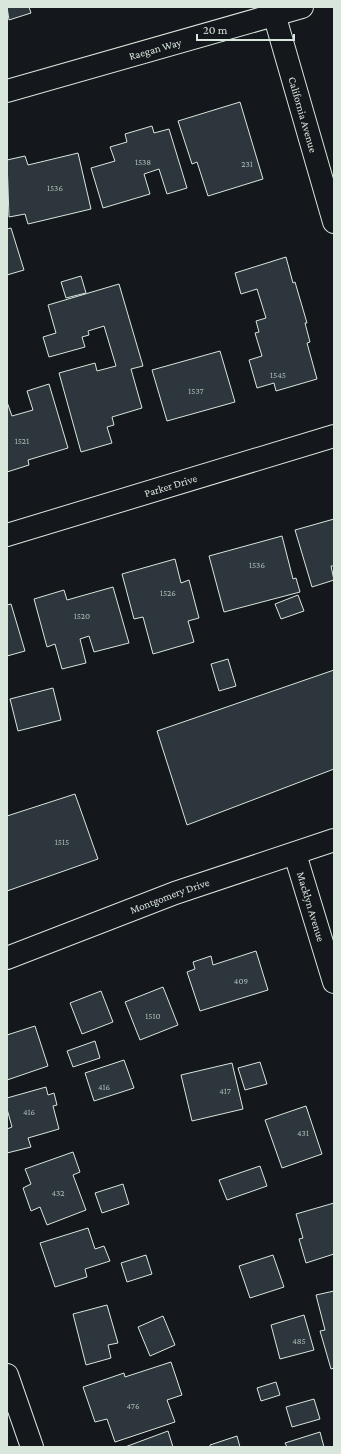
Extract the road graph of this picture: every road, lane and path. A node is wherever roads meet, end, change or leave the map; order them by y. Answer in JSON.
{"nodes":[{"id":1,"x":302,"y":7,"type":"edge"},
{"id":2,"x":274,"y":11,"type":"edge"},
{"id":3,"x":7,"y":90,"type":"edge"},
{"id":4,"x":334,"y":222,"type":"edge"},
{"id":5,"x":334,"y":436,"type":"edge"},
{"id":6,"x":7,"y":535,"type":"edge"},
{"id":7,"x":334,"y":840,"type":"edge"},
{"id":8,"x":296,"y":854,"type":"junction"},
{"id":9,"x":7,"y":958,"type":"edge"},
{"id":10,"x":334,"y":982,"type":"edge"},
{"id":11,"x":7,"y":1375,"type":"edge"},
{"id":12,"x":32,"y":1447,"type":"edge"}],
"edges":[{"from":1,"to":2,"type":"street","name":"Raegan Way"},
{"from":2,"to":3,"type":"street","name":"Raegan Way"},
{"from":2,"to":4,"type":"street","name":"California Avenue"},
{"from":5,"to":6,"type":"street","name":"Parker Drive"},
{"from":7,"to":8,"type":"street","name":"Montgomery Drive"},
{"from":8,"to":9,"type":"street","name":"Montgomery Drive"},
{"from":8,"to":10,"type":"street","name":"Macklyn Avenue"},
{"from":11,"to":12,"type":"street"}]}
